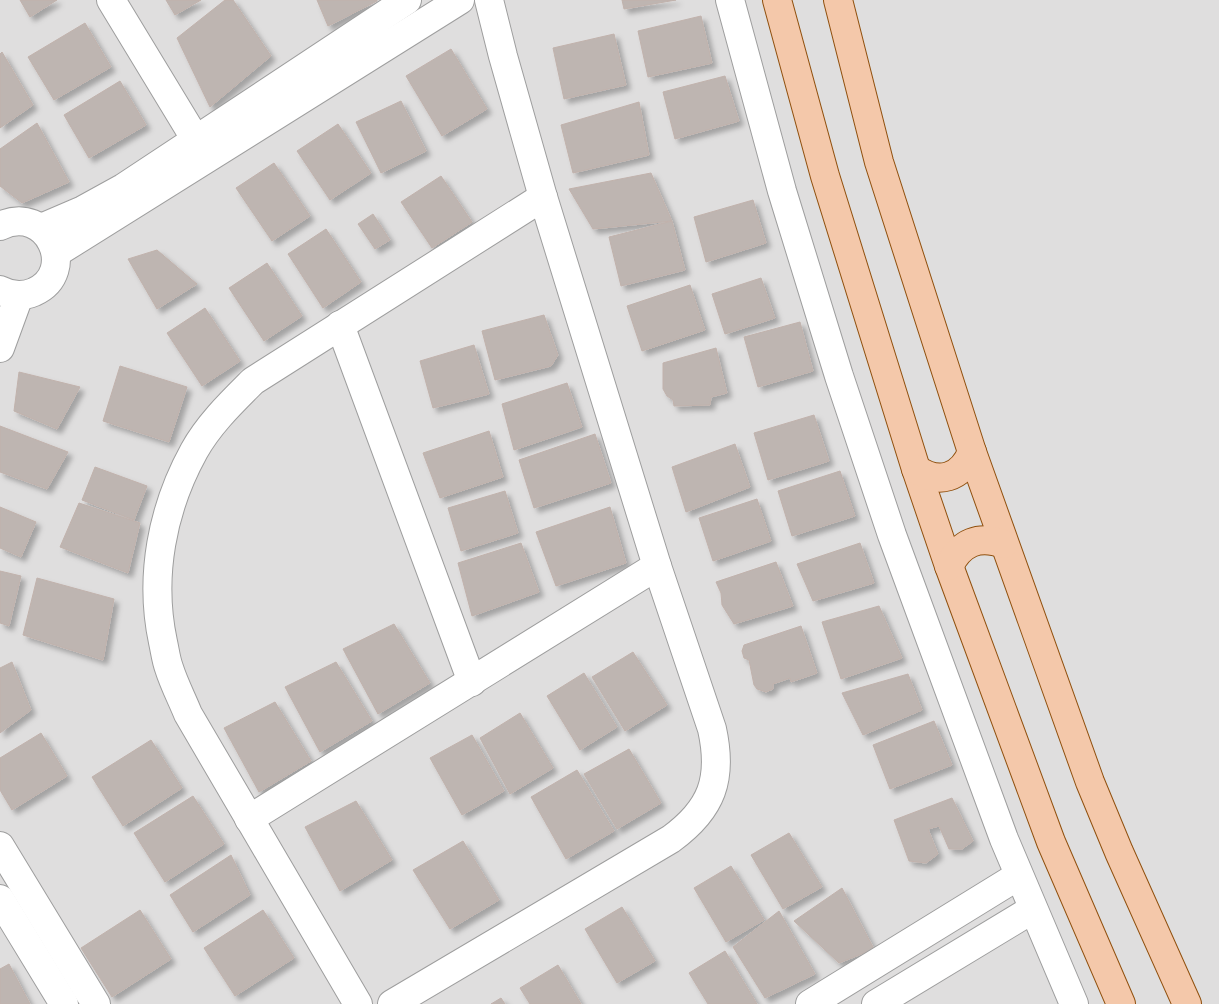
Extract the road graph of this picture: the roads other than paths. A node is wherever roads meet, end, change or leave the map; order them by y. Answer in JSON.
{"nodes":[{"id":1,"x":111,"y":0,"type":"edge"},
{"id":2,"x":407,"y":0,"type":"edge"},
{"id":3,"x":460,"y":0,"type":"edge"},
{"id":4,"x":489,"y":0,"type":"edge"},
{"id":5,"x":730,"y":0,"type":"edge"},
{"id":6,"x":777,"y":0,"type":"edge"},
{"id":7,"x":838,"y":0,"type":"edge"},
{"id":8,"x":196,"y":140,"type":"junction"},
{"id":9,"x":543,"y":197,"type":"junction"},
{"id":10,"x":3,"y":222,"type":"edge"},
{"id":11,"x":41,"y":228,"type":"junction"},
{"id":12,"x":56,"y":253,"type":"junction"},
{"id":13,"x":9,"y":293,"type":"edge"},
{"id":14,"x":340,"y":325,"type":"junction"},
{"id":15,"x":0,"y":348,"type":"edge"},
{"id":16,"x":972,"y":452,"type":"junction"},
{"id":17,"x":916,"y":469,"type":"junction"},
{"id":18,"x":1004,"y":544,"type":"junction"},
{"id":19,"x":657,"y":566,"type":"junction"},
{"id":20,"x":950,"y":566,"type":"junction"},
{"id":21,"x":472,"y":682,"type":"junction"},
{"id":22,"x":249,"y":819,"type":"junction"},
{"id":23,"x":0,"y":846,"type":"edge"},
{"id":24,"x":1018,"y":876,"type":"junction"},
{"id":25,"x":0,"y":899,"type":"edge"},
{"id":26,"x":1033,"y":909,"type":"junction"},
{"id":27,"x":64,"y":1004,"type":"edge"},
{"id":28,"x":96,"y":1004,"type":"edge"},
{"id":29,"x":358,"y":1004,"type":"edge"},
{"id":30,"x":392,"y":1004,"type":"edge"},
{"id":31,"x":810,"y":1004,"type":"edge"},
{"id":32,"x":876,"y":1004,"type":"edge"},
{"id":33,"x":1074,"y":1004,"type":"edge"},
{"id":34,"x":1121,"y":1004,"type":"edge"},
{"id":35,"x":1187,"y":1004,"type":"edge"}],
"edges":[{"from":1,"to":8,"type":"street"},
{"from":2,"to":8,"type":"street"},
{"from":3,"to":12,"type":"street"},
{"from":4,"to":9,"type":"street"},
{"from":5,"to":24,"type":"street"},
{"from":6,"to":17,"type":"main road"},
{"from":7,"to":16,"type":"main road"},
{"from":8,"to":11,"type":"street"},
{"from":9,"to":14,"type":"street"},
{"from":9,"to":19,"type":"street"},
{"from":10,"to":11,"type":"street"},
{"from":11,"to":12,"type":"street"},
{"from":12,"to":13,"type":"street"},
{"from":13,"to":15,"type":"street"},
{"from":14,"to":21,"type":"street"},
{"from":14,"to":22,"type":"street"},
{"from":16,"to":17,"type":"main road"},
{"from":16,"to":18,"type":"main road"},
{"from":17,"to":20,"type":"main road"},
{"from":18,"to":20,"type":"main road"},
{"from":18,"to":35,"type":"main road"},
{"from":19,"to":21,"type":"street"},
{"from":19,"to":30,"type":"street"},
{"from":20,"to":34,"type":"main road"},
{"from":21,"to":22,"type":"street"},
{"from":22,"to":29,"type":"street"},
{"from":23,"to":28,"type":"street"},
{"from":24,"to":26,"type":"street"},
{"from":24,"to":31,"type":"street"},
{"from":25,"to":27,"type":"street"},
{"from":26,"to":32,"type":"street"},
{"from":26,"to":33,"type":"street"}]}
